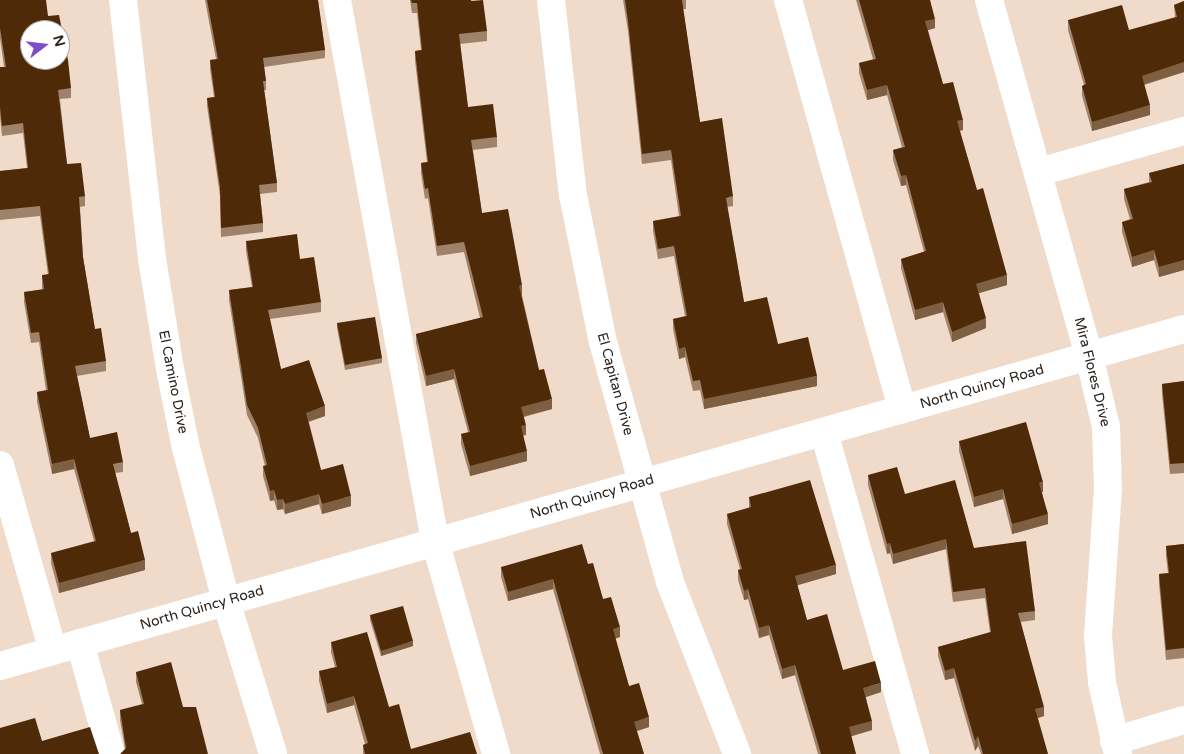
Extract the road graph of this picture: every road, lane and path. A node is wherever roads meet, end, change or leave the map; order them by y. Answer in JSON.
{"nodes":[{"id":1,"x":123,"y":0,"type":"edge"},
{"id":2,"x":337,"y":0,"type":"edge"},
{"id":3,"x":551,"y":0,"type":"edge"},
{"id":4,"x":788,"y":0,"type":"edge"},
{"id":5,"x":989,"y":0,"type":"edge"},
{"id":6,"x":1184,"y":131,"type":"edge"},
{"id":7,"x":1038,"y":172,"type":"junction"},
{"id":8,"x":1184,"y":329,"type":"edge"},
{"id":9,"x":1089,"y":356,"type":"junction"},
{"id":10,"x":902,"y":410,"type":"junction"},
{"id":11,"x":824,"y":432,"type":"junction"},
{"id":12,"x":0,"y":466,"type":"edge"},
{"id":13,"x":642,"y":483,"type":"junction"},
{"id":14,"x":435,"y":541,"type":"junction"},
{"id":15,"x":226,"y":601,"type":"junction"},
{"id":16,"x":80,"y":643,"type":"junction"},
{"id":17,"x":53,"y":650,"type":"junction"},
{"id":18,"x":0,"y":666,"type":"edge"},
{"id":19,"x":1184,"y":720,"type":"edge"},
{"id":20,"x":1116,"y":747,"type":"edge"},
{"id":21,"x":111,"y":754,"type":"edge"},
{"id":22,"x":273,"y":754,"type":"edge"},
{"id":23,"x":496,"y":754,"type":"edge"},
{"id":24,"x":737,"y":754,"type":"edge"},
{"id":25,"x":915,"y":754,"type":"edge"}],
"edges":[{"from":1,"to":15,"type":"street","name":"El Camino Drive"},
{"from":2,"to":14,"type":"street"},
{"from":3,"to":13,"type":"street","name":"El Capitan Drive"},
{"from":4,"to":10,"type":"street"},
{"from":5,"to":7,"type":"street","name":"Mira Flores Drive"},
{"from":6,"to":7,"type":"street"},
{"from":7,"to":9,"type":"street","name":"Mira Flores Drive"},
{"from":8,"to":9,"type":"street","name":"North Quincy Road"},
{"from":9,"to":10,"type":"street","name":"North Quincy Road"},
{"from":9,"to":20,"type":"street","name":"Mira Flores Drive"},
{"from":10,"to":11,"type":"street","name":"North Quincy Road"},
{"from":11,"to":13,"type":"street","name":"North Quincy Road"},
{"from":11,"to":25,"type":"street"},
{"from":12,"to":17,"type":"street"},
{"from":13,"to":14,"type":"street","name":"North Quincy Road"},
{"from":13,"to":24,"type":"street","name":"El Capitan Drive"},
{"from":14,"to":15,"type":"street","name":"North Quincy Road"},
{"from":14,"to":23,"type":"street"},
{"from":15,"to":16,"type":"street","name":"North Quincy Road"},
{"from":15,"to":22,"type":"street","name":"El Camino Drive"},
{"from":16,"to":17,"type":"street","name":"North Quincy Road"},
{"from":16,"to":21,"type":"street"},
{"from":17,"to":18,"type":"street","name":"North Quincy Road"},
{"from":19,"to":20,"type":"street"}]}
